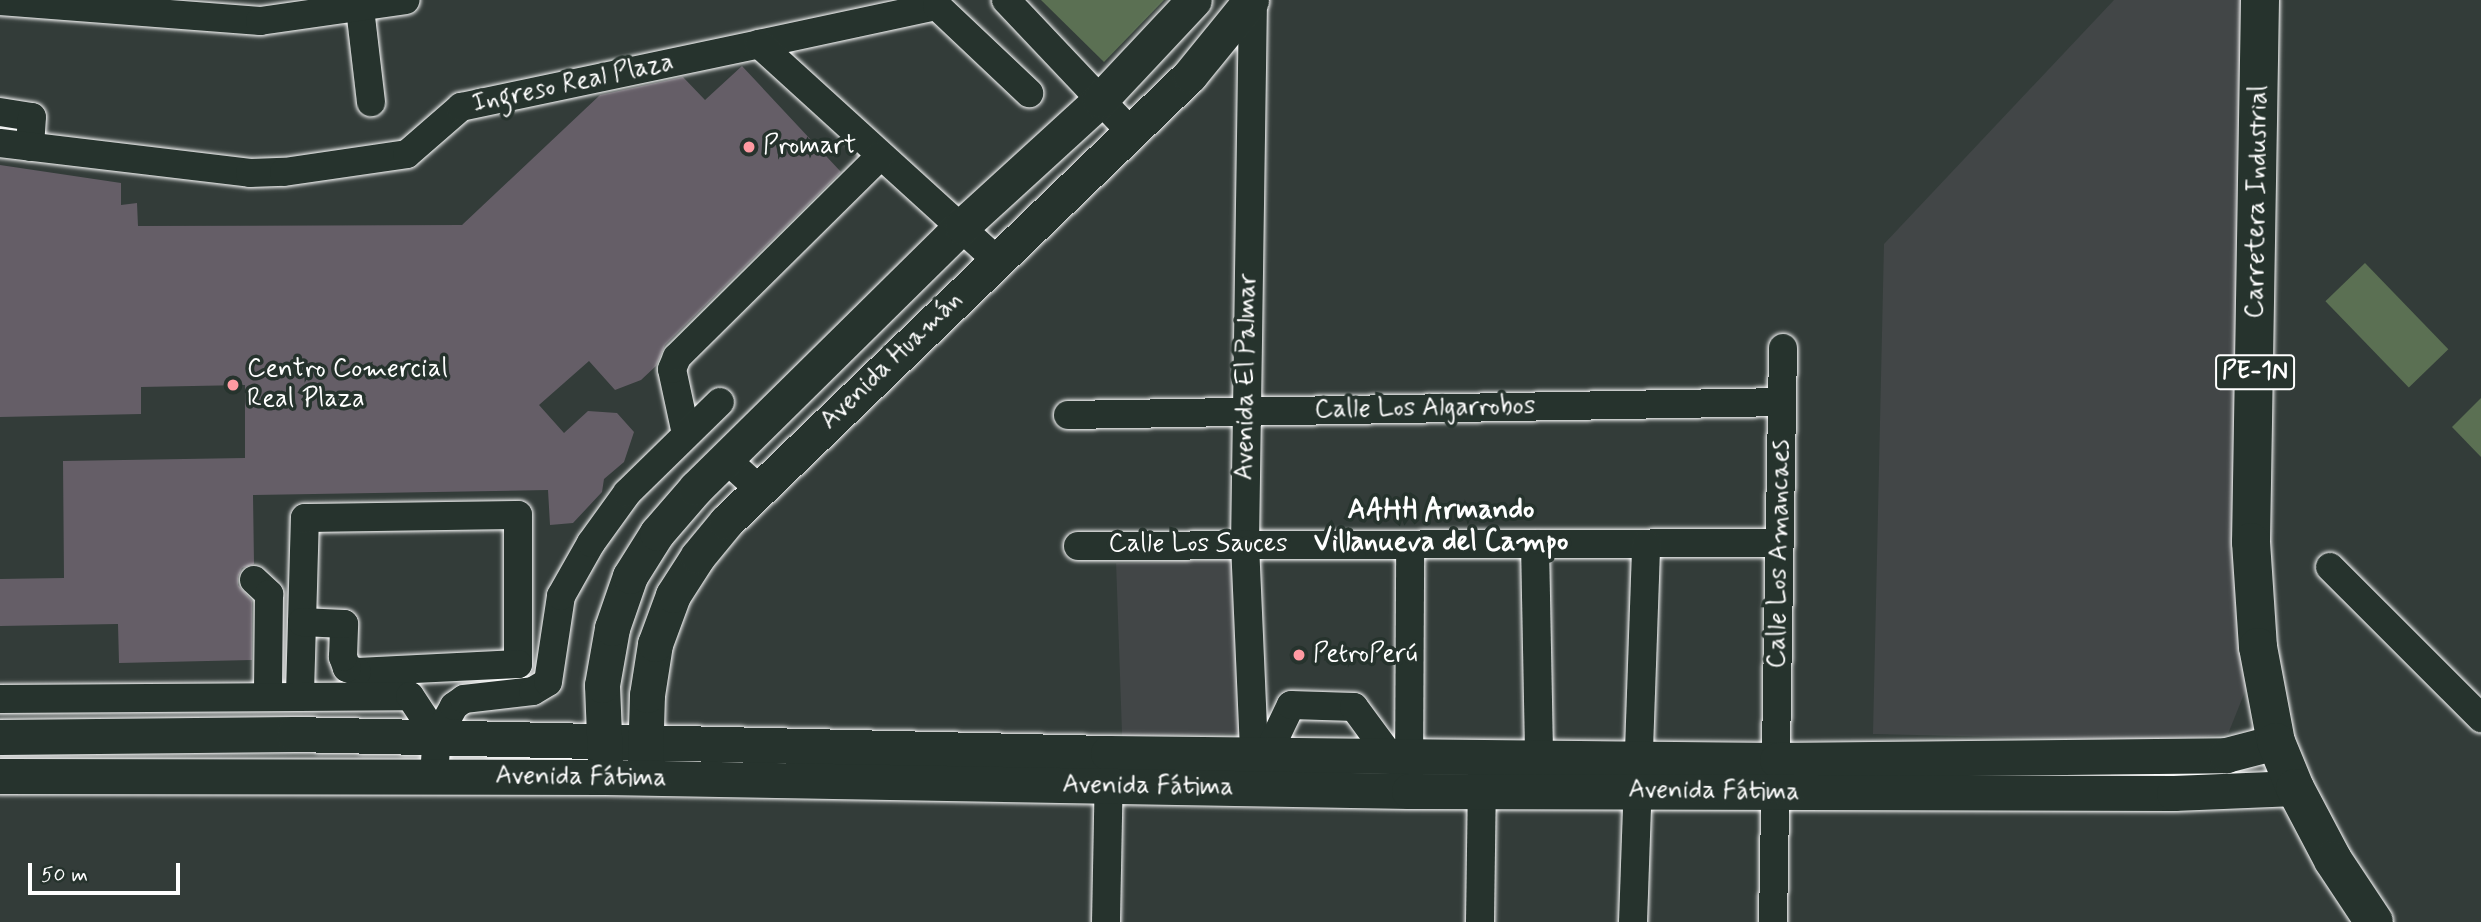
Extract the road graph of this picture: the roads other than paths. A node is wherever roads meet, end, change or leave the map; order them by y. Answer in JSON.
{"nodes":[{"id":1,"x":405,"y":0,"type":"edge"},
{"id":2,"x":1006,"y":0,"type":"edge"},
{"id":3,"x":1194,"y":0,"type":"edge"},
{"id":4,"x":1252,"y":0,"type":"edge"},
{"id":5,"x":2260,"y":0,"type":"edge"},
{"id":6,"x":0,"y":1,"type":"edge"},
{"id":7,"x":360,"y":3,"type":"edge"},
{"id":8,"x":759,"y":44,"type":"junction"},
{"id":9,"x":1029,"y":93,"type":"dead end"},
{"id":10,"x":1100,"y":100,"type":"junction"},
{"id":11,"x":371,"y":102,"type":"dead end"},
{"id":12,"x":0,"y":112,"type":"edge"},
{"id":13,"x":1131,"y":132,"type":"junction"},
{"id":14,"x":0,"y":143,"type":"edge"},
{"id":15,"x":30,"y":147,"type":"junction"},
{"id":16,"x":880,"y":156,"type":"junction"},
{"id":17,"x":962,"y":226,"type":"junction"},
{"id":18,"x":996,"y":260,"type":"junction"},
{"id":19,"x":1783,"y":348,"type":"dead end"},
{"id":20,"x":680,"y":393,"type":"junction"},
{"id":21,"x":1782,"y":402,"type":"junction"},
{"id":22,"x":1246,"y":413,"type":"junction"},
{"id":23,"x":1068,"y":415,"type":"dead end"},
{"id":24,"x":686,"y":434,"type":"junction"},
{"id":25,"x":726,"y":459,"type":"junction"},
{"id":26,"x":760,"y":490,"type":"junction"},
{"id":27,"x":1779,"y":543,"type":"junction"},
{"id":28,"x":1245,"y":544,"type":"junction"},
{"id":29,"x":1535,"y":544,"type":"junction"},
{"id":30,"x":1646,"y":544,"type":"junction"},
{"id":31,"x":1079,"y":546,"type":"dead end"},
{"id":32,"x":1410,"y":546,"type":"junction"},
{"id":33,"x":2330,"y":567,"type":"dead end"},
{"id":34,"x":254,"y":580,"type":"dead end"},
{"id":35,"x":518,"y":580,"type":"junction"},
{"id":36,"x":561,"y":596,"type":"junction"},
{"id":37,"x":302,"y":622,"type":"junction"},
{"id":38,"x":300,"y":694,"type":"junction"},
{"id":39,"x":268,"y":695,"type":"junction"},
{"id":40,"x":0,"y":699,"type":"edge"},
{"id":41,"x":2481,"y":718,"type":"edge"},
{"id":42,"x":294,"y":734,"type":"junction"},
{"id":43,"x":0,"y":737,"type":"edge"},
{"id":44,"x":437,"y":737,"type":"junction"},
{"id":45,"x":603,"y":738,"type":"junction"},
{"id":46,"x":645,"y":740,"type":"junction"},
{"id":47,"x":2277,"y":742,"type":"junction"},
{"id":48,"x":855,"y":746,"type":"junction"},
{"id":49,"x":1260,"y":755,"type":"junction"},
{"id":50,"x":1399,"y":756,"type":"junction"},
{"id":51,"x":1641,"y":756,"type":"junction"},
{"id":52,"x":1539,"y":757,"type":"junction"},
{"id":53,"x":1109,"y":770,"type":"junction"},
{"id":54,"x":1482,"y":773,"type":"junction"},
{"id":55,"x":293,"y":775,"type":"junction"},
{"id":56,"x":0,"y":776,"type":"edge"},
{"id":57,"x":433,"y":776,"type":"junction"},
{"id":58,"x":1775,"y":776,"type":"junction"},
{"id":59,"x":605,"y":777,"type":"junction"},
{"id":60,"x":644,"y":779,"type":"junction"},
{"id":61,"x":853,"y":783,"type":"junction"},
{"id":62,"x":2295,"y":788,"type":"junction"},
{"id":63,"x":1634,"y":791,"type":"junction"},
{"id":64,"x":1409,"y":792,"type":"junction"},
{"id":65,"x":1106,"y":922,"type":"edge"},
{"id":66,"x":1480,"y":922,"type":"edge"},
{"id":67,"x":1633,"y":922,"type":"edge"},
{"id":68,"x":1773,"y":922,"type":"edge"},
{"id":69,"x":2374,"y":922,"type":"edge"}],
"edges":[{"from":1,"to":7,"type":"street"},
{"from":2,"to":10,"type":"street"},
{"from":3,"to":10,"type":"main road","name":"Avenida Huamán"},
{"from":4,"to":13,"type":"main road","name":"Avenida Huamán"},
{"from":4,"to":22,"type":"street","name":"Avenida El Palmar"},
{"from":5,"to":47,"type":"highway","name":"Carretera Industrial","number":"PE-1N"},
{"from":6,"to":7,"type":"street"},
{"from":7,"to":11,"type":"street"},
{"from":8,"to":9,"type":"street","name":"Ingreso Real Plaza"},
{"from":8,"to":15,"type":"street","name":"Ingreso Real Plaza"},
{"from":8,"to":16,"type":"street"},
{"from":10,"to":13,"type":"street"},
{"from":10,"to":17,"type":"main road","name":"Avenida Huamán"},
{"from":12,"to":15,"type":"street"},
{"from":13,"to":18,"type":"main road","name":"Avenida Huamán"},
{"from":14,"to":15,"type":"street","name":"Ingreso Real Plaza"},
{"from":16,"to":17,"type":"street"},
{"from":16,"to":20,"type":"street"},
{"from":17,"to":18,"type":"street"},
{"from":17,"to":25,"type":"main road","name":"Avenida Huamán"},
{"from":18,"to":26,"type":"main road","name":"Avenida Huamán"},
{"from":19,"to":21,"type":"street","name":"Calle Los Amancaes"},
{"from":20,"to":24,"type":"street"},
{"from":20,"to":24,"type":"street"},
{"from":21,"to":22,"type":"street","name":"Calle Los Algarrobos"},
{"from":21,"to":27,"type":"street","name":"Calle Los Amancaes"},
{"from":22,"to":23,"type":"street","name":"Calle Los Algarrobos"},
{"from":22,"to":28,"type":"street","name":"Avenida El Palmar"},
{"from":24,"to":36,"type":"street"},
{"from":25,"to":26,"type":"street"},
{"from":25,"to":45,"type":"main road","name":"Avenida Huamán"},
{"from":26,"to":46,"type":"main road","name":"Avenida Huamán"},
{"from":27,"to":30,"type":"street","name":"Calle Los Sauces"},
{"from":27,"to":58,"type":"street","name":"Calle Los Amancaes"},
{"from":28,"to":31,"type":"street","name":"Calle Los Sauces"},
{"from":28,"to":32,"type":"street","name":"Calle Los Sauces"},
{"from":28,"to":49,"type":"street","name":"Avenida El Palmar"},
{"from":29,"to":30,"type":"street","name":"Calle Los Sauces"},
{"from":29,"to":32,"type":"street","name":"Calle Los Sauces"},
{"from":29,"to":52,"type":"street"},
{"from":30,"to":51,"type":"street"},
{"from":32,"to":50,"type":"street"},
{"from":33,"to":41,"type":"street"},
{"from":34,"to":39,"type":"street"},
{"from":35,"to":36,"type":"street"},
{"from":35,"to":37,"type":"street"},
{"from":35,"to":37,"type":"street"},
{"from":36,"to":44,"type":"street"},
{"from":37,"to":38,"type":"street"},
{"from":38,"to":39,"type":"street"},
{"from":38,"to":44,"type":"street"},
{"from":39,"to":40,"type":"street"},
{"from":42,"to":43,"type":"main road","name":"Avenida Fátima"},
{"from":42,"to":44,"type":"main road","name":"Avenida Fátima"},
{"from":42,"to":55,"type":"main road"},
{"from":44,"to":45,"type":"main road","name":"Avenida Fátima"},
{"from":44,"to":57,"type":"street"},
{"from":45,"to":46,"type":"main road","name":"Avenida Fátima"},
{"from":45,"to":59,"type":"main road","name":"Avenida Huamán"},
{"from":46,"to":48,"type":"main road","name":"Avenida Fátima"},
{"from":46,"to":60,"type":"main road","name":"Avenida Huamán"},
{"from":47,"to":58,"type":"main road","name":"Avenida Fátima"},
{"from":47,"to":62,"type":"highway","name":"Carretera Industrial","number":"PE-1N"},
{"from":48,"to":53,"type":"main road","name":"Avenida Fátima"},
{"from":48,"to":61,"type":"main road"},
{"from":49,"to":50,"type":"main road","name":"Avenida Fátima"},
{"from":49,"to":50,"type":"street"},
{"from":49,"to":53,"type":"main road","name":"Avenida Fátima"},
{"from":50,"to":54,"type":"main road","name":"Avenida Fátima"},
{"from":50,"to":64,"type":"street"},
{"from":51,"to":52,"type":"main road","name":"Avenida Fátima"},
{"from":51,"to":58,"type":"main road","name":"Avenida Fátima"},
{"from":51,"to":63,"type":"street"},
{"from":52,"to":54,"type":"main road","name":"Avenida Fátima"},
{"from":53,"to":61,"type":"main road","name":"Avenida Fátima"},
{"from":53,"to":64,"type":"main road","name":"Avenida Fátima"},
{"from":53,"to":65,"type":"street"},
{"from":54,"to":63,"type":"main road","name":"Avenida Fátima"},
{"from":54,"to":64,"type":"main road","name":"Avenida Fátima"},
{"from":54,"to":66,"type":"street"},
{"from":55,"to":56,"type":"main road","name":"Avenida Fátima"},
{"from":55,"to":57,"type":"main road","name":"Avenida Fátima"},
{"from":57,"to":59,"type":"main road","name":"Avenida Fátima"},
{"from":58,"to":62,"type":"main road","name":"Avenida Fátima"},
{"from":58,"to":63,"type":"main road","name":"Avenida Fátima"},
{"from":58,"to":68,"type":"street"},
{"from":59,"to":60,"type":"main road","name":"Avenida Fátima"},
{"from":60,"to":61,"type":"main road","name":"Avenida Fátima"},
{"from":62,"to":69,"type":"highway","name":"Carretera Industrial","number":"PE-1N"},
{"from":63,"to":67,"type":"street"}]}
